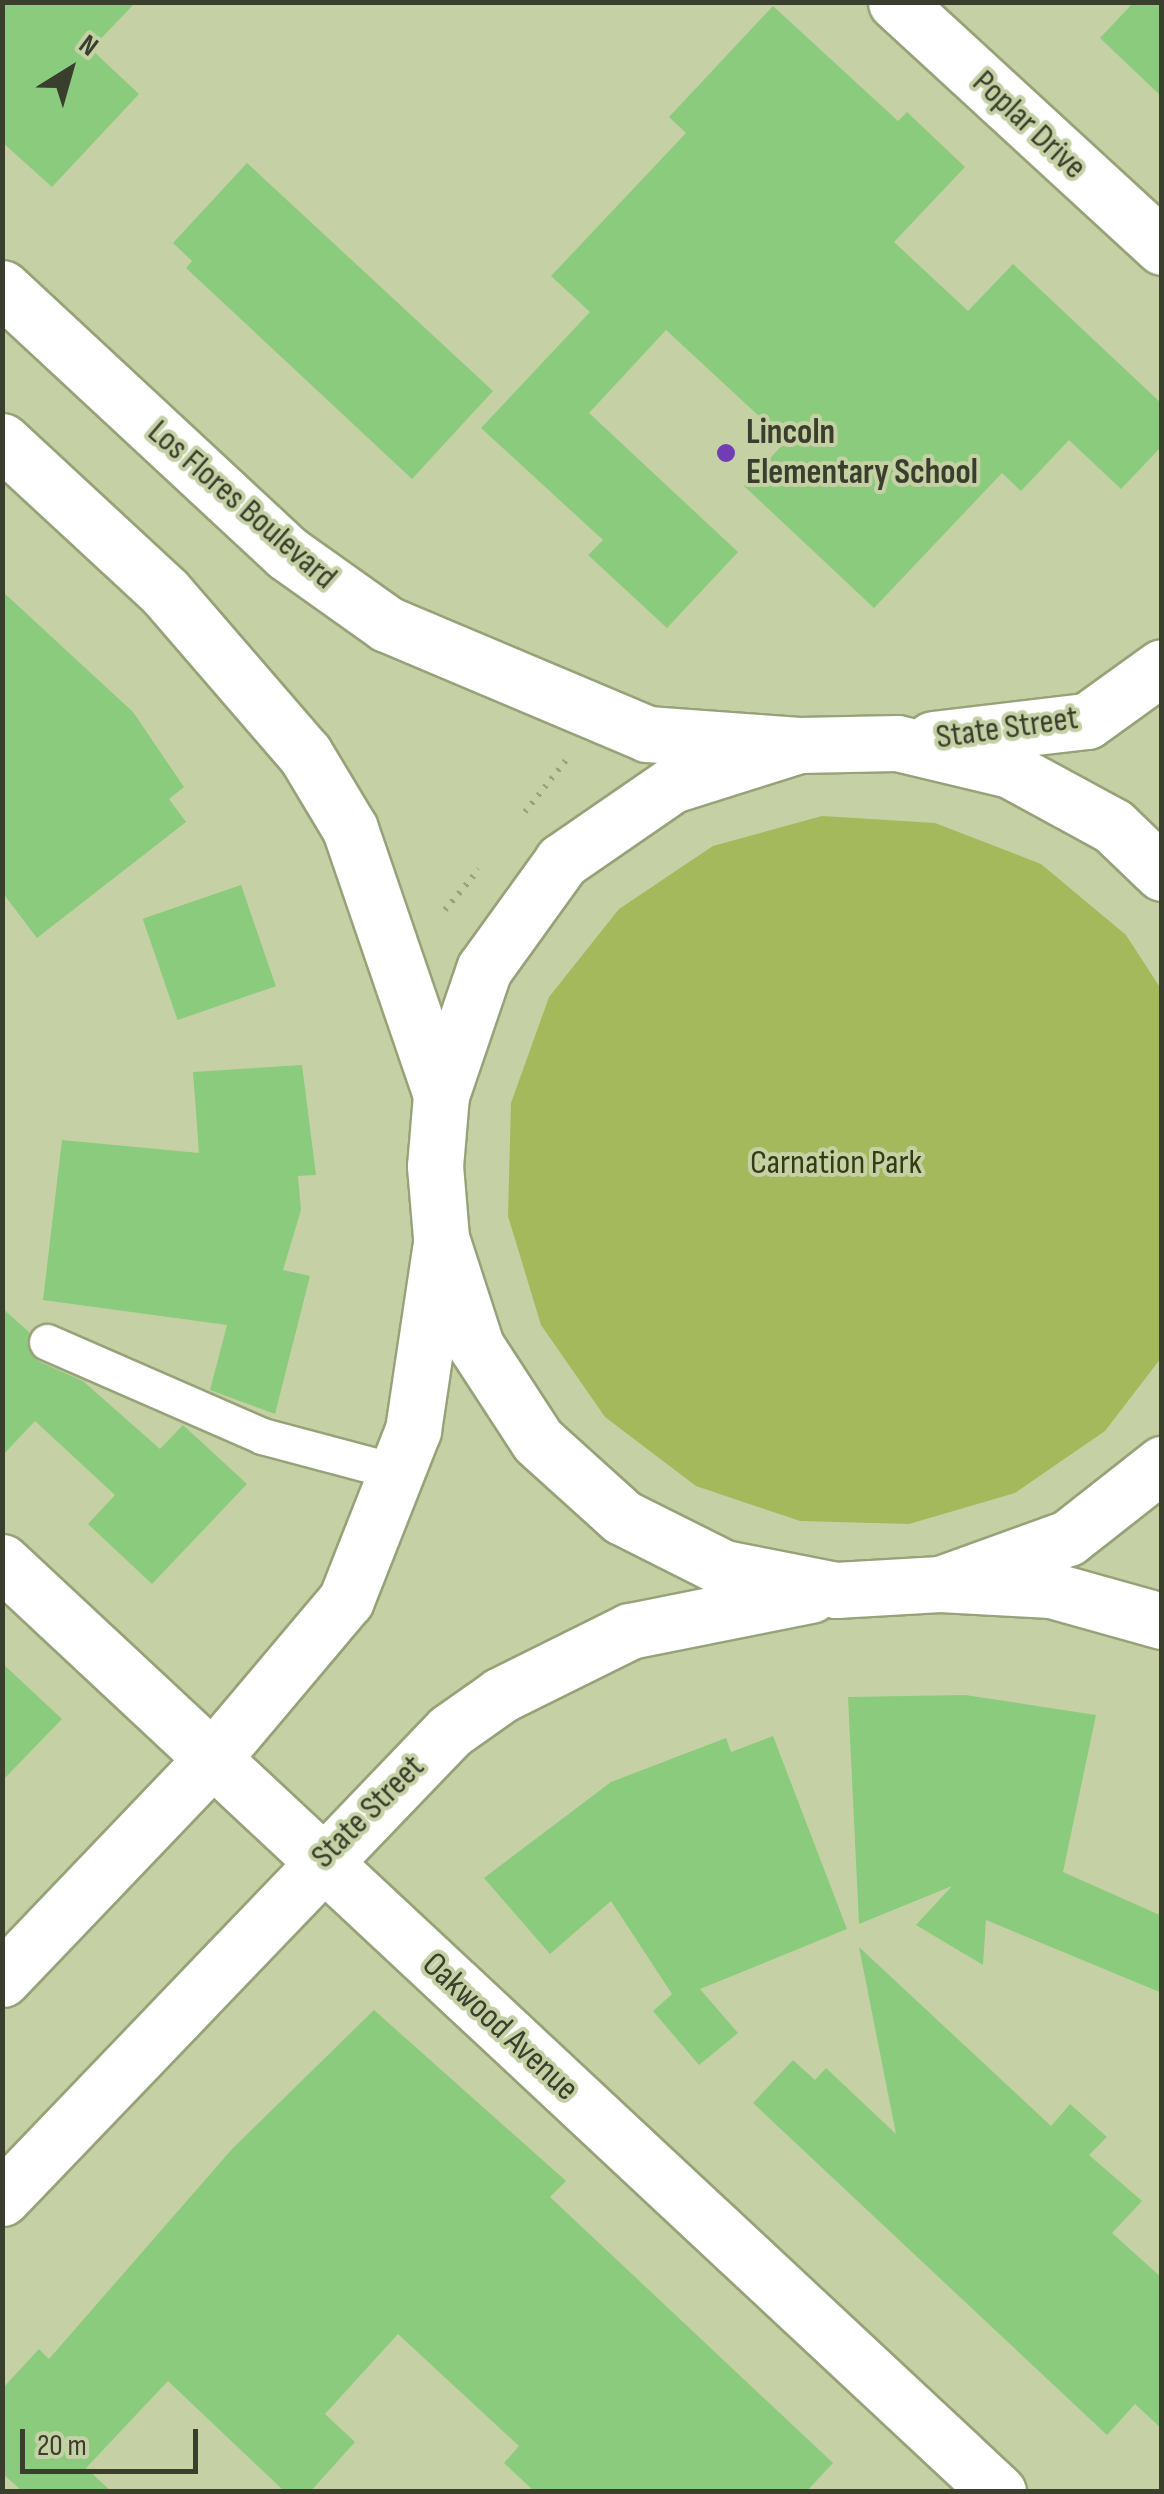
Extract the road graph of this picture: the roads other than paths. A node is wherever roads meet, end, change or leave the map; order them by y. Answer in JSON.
{"nodes":[{"id":1,"x":896,"y":2,"type":"edge"},
{"id":2,"x":1162,"y":248,"type":"edge"},
{"id":3,"x":2,"y":288,"type":"edge"},
{"id":4,"x":2,"y":441,"type":"edge"},
{"id":5,"x":1162,"y":667,"type":"edge"},
{"id":6,"x":897,"y":744,"type":"junction"},
{"id":7,"x":799,"y":745,"type":"junction"},
{"id":8,"x":1162,"y":874,"type":"edge"},
{"id":9,"x":441,"y":1095,"type":"junction"},
{"id":10,"x":442,"y":1238,"type":"junction"},
{"id":11,"x":48,"y":1342,"type":"dead end"},
{"id":12,"x":1162,"y":1464,"type":"edge"},
{"id":13,"x":397,"y":1472,"type":"junction"},
{"id":14,"x":2,"y":1562,"type":"edge"},
{"id":15,"x":940,"y":1584,"type":"junction"},
{"id":16,"x":836,"y":1590,"type":"junction"},
{"id":17,"x":1162,"y":1621,"type":"edge"},
{"id":18,"x":212,"y":1759,"type":"junction"},
{"id":19,"x":320,"y":1859,"type":"junction"},
{"id":20,"x":2,"y":1980,"type":"edge"},
{"id":21,"x":2,"y":2198,"type":"edge"},
{"id":22,"x":998,"y":2492,"type":"edge"}],
"edges":[{"from":1,"to":2,"type":"main road","name":"Poplar Drive"},
{"from":3,"to":7,"type":"main road","name":"Los Flores Boulevard"},
{"from":4,"to":9,"type":"main road"},
{"from":5,"to":6,"type":"main road","name":"State Street"},
{"from":6,"to":7,"type":"main road"},
{"from":6,"to":8,"type":"main road"},
{"from":7,"to":9,"type":"main road"},
{"from":9,"to":10,"type":"main road"},
{"from":10,"to":13,"type":"main road"},
{"from":10,"to":16,"type":"main road"},
{"from":11,"to":13,"type":"lane"},
{"from":12,"to":15,"type":"main road"},
{"from":13,"to":18,"type":"main road"},
{"from":14,"to":18,"type":"main road","name":"Oakwood Avenue"},
{"from":15,"to":16,"type":"main road"},
{"from":15,"to":17,"type":"main road"},
{"from":16,"to":19,"type":"main road","name":"State Street"},
{"from":18,"to":19,"type":"main road","name":"Oakwood Avenue"},
{"from":18,"to":20,"type":"main road"},
{"from":19,"to":21,"type":"main road","name":"State Street"},
{"from":19,"to":22,"type":"main road","name":"Oakwood Avenue"}]}
